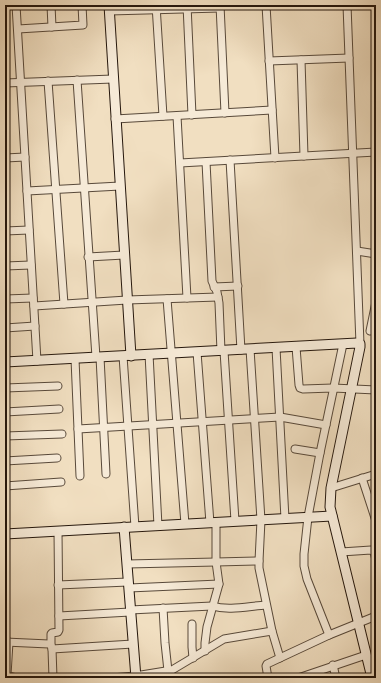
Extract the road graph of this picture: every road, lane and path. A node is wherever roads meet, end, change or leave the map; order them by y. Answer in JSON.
{"nodes":[{"id":1,"x":16,"y":5,"type":"edge"},
{"id":2,"x":51,"y":5,"type":"edge"},
{"id":3,"x":82,"y":5,"type":"edge"},
{"id":4,"x":266,"y":5,"type":"edge"},
{"id":5,"x":347,"y":5,"type":"edge"},
{"id":6,"x":220,"y":6,"type":"edge"},
{"id":7,"x":156,"y":7,"type":"edge"},
{"id":8,"x":187,"y":7,"type":"edge"},
{"id":9,"x":109,"y":8,"type":"edge"},
{"id":10,"x":52,"y":27,"type":"junction"},
{"id":11,"x":18,"y":29,"type":"junction"},
{"id":12,"x":349,"y":58,"type":"junction"},
{"id":13,"x":301,"y":60,"type":"junction"},
{"id":14,"x":269,"y":61,"type":"junction"},
{"id":15,"x":113,"y":78,"type":"junction"},
{"id":16,"x":77,"y":80,"type":"junction"},
{"id":17,"x":48,"y":81,"type":"junction"},
{"id":18,"x":22,"y":82,"type":"junction"},
{"id":19,"x":5,"y":83,"type":"edge"},
{"id":20,"x":272,"y":110,"type":"junction"},
{"id":21,"x":225,"y":113,"type":"junction"},
{"id":22,"x":192,"y":115,"type":"junction"},
{"id":23,"x":163,"y":116,"type":"junction"},
{"id":24,"x":177,"y":116,"type":"junction"},
{"id":25,"x":115,"y":119,"type":"junction"},
{"id":26,"x":376,"y":152,"type":"edge"},
{"id":27,"x":353,"y":153,"type":"junction"},
{"id":28,"x":304,"y":156,"type":"junction"},
{"id":29,"x":5,"y":158,"type":"edge"},
{"id":30,"x":25,"y":158,"type":"junction"},
{"id":31,"x":275,"y":158,"type":"junction"},
{"id":32,"x":230,"y":160,"type":"junction"},
{"id":33,"x":206,"y":162,"type":"junction"},
{"id":34,"x":180,"y":163,"type":"junction"},
{"id":35,"x":120,"y":186,"type":"junction"},
{"id":36,"x":84,"y":188,"type":"junction"},
{"id":37,"x":56,"y":189,"type":"junction"},
{"id":38,"x":27,"y":191,"type":"junction"},
{"id":39,"x":29,"y":230,"type":"junction"},
{"id":40,"x":5,"y":231,"type":"edge"},
{"id":41,"x":357,"y":251,"type":"junction"},
{"id":42,"x":376,"y":254,"type":"edge"},
{"id":43,"x":124,"y":255,"type":"junction"},
{"id":44,"x":88,"y":257,"type":"junction"},
{"id":45,"x":31,"y":265,"type":"junction"},
{"id":46,"x":5,"y":266,"type":"edge"},
{"id":47,"x":238,"y":286,"type":"junction"},
{"id":48,"x":214,"y":287,"type":"junction"},
{"id":49,"x":218,"y":296,"type":"junction"},
{"id":50,"x":33,"y":298,"type":"junction"},
{"id":51,"x":187,"y":298,"type":"junction"},
{"id":52,"x":5,"y":299,"type":"edge"},
{"id":53,"x":167,"y":299,"type":"junction"},
{"id":54,"x":127,"y":300,"type":"junction"},
{"id":55,"x":92,"y":302,"type":"junction"},
{"id":56,"x":376,"y":302,"type":"edge"},
{"id":57,"x":64,"y":304,"type":"junction"},
{"id":58,"x":34,"y":306,"type":"junction"},
{"id":59,"x":35,"y":326,"type":"junction"},
{"id":60,"x":5,"y":328,"type":"edge"},
{"id":61,"x":359,"y":330,"type":"junction"},
{"id":62,"x":373,"y":331,"type":"edge"},
{"id":63,"x":343,"y":344,"type":"junction"},
{"id":64,"x":360,"y":344,"type":"junction"},
{"id":65,"x":296,"y":347,"type":"junction"},
{"id":66,"x":276,"y":348,"type":"junction"},
{"id":67,"x":246,"y":349,"type":"junction"},
{"id":68,"x":223,"y":351,"type":"junction"},
{"id":69,"x":197,"y":352,"type":"junction"},
{"id":70,"x":171,"y":353,"type":"junction"},
{"id":71,"x":149,"y":354,"type":"junction"},
{"id":72,"x":127,"y":356,"type":"junction"},
{"id":73,"x":98,"y":357,"type":"junction"},
{"id":74,"x":75,"y":359,"type":"junction"},
{"id":75,"x":37,"y":361,"type":"junction"},
{"id":76,"x":5,"y":362,"type":"edge"},
{"id":77,"x":58,"y":386,"type":"dead end"},
{"id":78,"x":5,"y":388,"type":"edge"},
{"id":79,"x":334,"y":388,"type":"junction"},
{"id":80,"x":352,"y":388,"type":"junction"},
{"id":81,"x":376,"y":390,"type":"edge"},
{"id":82,"x":60,"y":409,"type":"dead end"},
{"id":83,"x":5,"y":412,"type":"edge"},
{"id":84,"x":280,"y":417,"type":"junction"},
{"id":85,"x":254,"y":419,"type":"junction"},
{"id":86,"x":228,"y":420,"type":"junction"},
{"id":87,"x":203,"y":422,"type":"junction"},
{"id":88,"x":176,"y":424,"type":"junction"},
{"id":89,"x":152,"y":425,"type":"junction"},
{"id":90,"x":326,"y":425,"type":"junction"},
{"id":91,"x":128,"y":426,"type":"junction"},
{"id":92,"x":104,"y":428,"type":"junction"},
{"id":93,"x":78,"y":429,"type":"junction"},
{"id":94,"x":62,"y":434,"type":"dead end"},
{"id":95,"x":5,"y":436,"type":"edge"},
{"id":96,"x":295,"y":450,"type":"dead end"},
{"id":97,"x":320,"y":453,"type":"junction"},
{"id":98,"x":57,"y":458,"type":"dead end"},
{"id":99,"x":5,"y":461,"type":"edge"},
{"id":100,"x":106,"y":474,"type":"dead end"},
{"id":101,"x":376,"y":474,"type":"edge"},
{"id":102,"x":80,"y":476,"type":"dead end"},
{"id":103,"x":362,"y":478,"type":"junction"},
{"id":104,"x":61,"y":482,"type":"dead end"},
{"id":105,"x":5,"y":486,"type":"edge"},
{"id":106,"x":330,"y":488,"type":"junction"},
{"id":107,"x":332,"y":516,"type":"junction"},
{"id":108,"x":308,"y":517,"type":"junction"},
{"id":109,"x":285,"y":518,"type":"junction"},
{"id":110,"x":261,"y":520,"type":"junction"},
{"id":111,"x":235,"y":521,"type":"junction"},
{"id":112,"x":376,"y":521,"type":"edge"},
{"id":113,"x":213,"y":523,"type":"junction"},
{"id":114,"x":184,"y":524,"type":"junction"},
{"id":115,"x":158,"y":526,"type":"junction"},
{"id":116,"x":124,"y":527,"type":"junction"},
{"id":117,"x":135,"y":527,"type":"junction"},
{"id":118,"x":5,"y":529,"type":"edge"},
{"id":119,"x":58,"y":531,"type":"junction"},
{"id":120,"x":5,"y":534,"type":"edge"},
{"id":121,"x":341,"y":552,"type":"junction"},
{"id":122,"x":376,"y":560,"type":"edge"},
{"id":123,"x":259,"y":561,"type":"junction"},
{"id":124,"x":216,"y":562,"type":"junction"},
{"id":125,"x":127,"y":564,"type":"junction"},
{"id":126,"x":218,"y":584,"type":"junction"},
{"id":127,"x":58,"y":585,"type":"junction"},
{"id":128,"x":128,"y":585,"type":"junction"},
{"id":129,"x":266,"y":605,"type":"junction"},
{"id":130,"x":212,"y":606,"type":"junction"},
{"id":131,"x":163,"y":608,"type":"junction"},
{"id":132,"x":130,"y":611,"type":"junction"},
{"id":133,"x":58,"y":616,"type":"junction"},
{"id":134,"x":376,"y":616,"type":"edge"},
{"id":135,"x":192,"y":624,"type":"dead end"},
{"id":136,"x":359,"y":624,"type":"junction"},
{"id":137,"x":272,"y":631,"type":"junction"},
{"id":138,"x":329,"y":635,"type":"junction"},
{"id":139,"x":7,"y":642,"type":"edge"},
{"id":140,"x":133,"y":644,"type":"junction"},
{"id":141,"x":51,"y":647,"type":"junction"},
{"id":142,"x":205,"y":651,"type":"junction"},
{"id":143,"x":366,"y":654,"type":"junction"},
{"id":144,"x":194,"y":658,"type":"junction"},
{"id":145,"x":280,"y":658,"type":"junction"},
{"id":146,"x":333,"y":666,"type":"junction"},
{"id":147,"x":168,"y":671,"type":"junction"},
{"id":148,"x":136,"y":677,"type":"edge"},
{"id":149,"x":302,"y":677,"type":"edge"},
{"id":150,"x":18,"y":678,"type":"edge"},
{"id":151,"x":53,"y":678,"type":"edge"},
{"id":152,"x":112,"y":678,"type":"edge"},
{"id":153,"x":268,"y":678,"type":"edge"},
{"id":154,"x":336,"y":678,"type":"edge"},
{"id":155,"x":372,"y":678,"type":"edge"}],
"edges":[{"from":1,"to":11,"type":"street"},
{"from":2,"to":10,"type":"street"},
{"from":3,"to":10,"type":"street"},
{"from":4,"to":14,"type":"street"},
{"from":5,"to":12,"type":"street"},
{"from":6,"to":8,"type":"street"},
{"from":6,"to":21,"type":"street"},
{"from":7,"to":8,"type":"street"},
{"from":7,"to":9,"type":"street"},
{"from":7,"to":23,"type":"street"},
{"from":8,"to":22,"type":"street"},
{"from":9,"to":15,"type":"street"},
{"from":10,"to":11,"type":"street"},
{"from":11,"to":18,"type":"street"},
{"from":12,"to":13,"type":"street"},
{"from":12,"to":27,"type":"street"},
{"from":13,"to":14,"type":"street"},
{"from":13,"to":28,"type":"street"},
{"from":14,"to":20,"type":"street"},
{"from":15,"to":16,"type":"street"},
{"from":15,"to":25,"type":"street"},
{"from":16,"to":17,"type":"street"},
{"from":16,"to":36,"type":"street"},
{"from":17,"to":18,"type":"street"},
{"from":17,"to":37,"type":"street"},
{"from":18,"to":19,"type":"street"},
{"from":18,"to":30,"type":"street"},
{"from":20,"to":21,"type":"street"},
{"from":20,"to":31,"type":"street"},
{"from":21,"to":22,"type":"street"},
{"from":22,"to":24,"type":"street"},
{"from":23,"to":24,"type":"street"},
{"from":23,"to":25,"type":"street"},
{"from":24,"to":34,"type":"street"},
{"from":25,"to":35,"type":"street"},
{"from":26,"to":27,"type":"street"},
{"from":27,"to":28,"type":"street"},
{"from":27,"to":41,"type":"street"},
{"from":28,"to":31,"type":"street"},
{"from":29,"to":30,"type":"street"},
{"from":30,"to":38,"type":"street"},
{"from":31,"to":32,"type":"street"},
{"from":32,"to":33,"type":"street"},
{"from":32,"to":47,"type":"street"},
{"from":33,"to":34,"type":"street"},
{"from":33,"to":48,"type":"street"},
{"from":34,"to":51,"type":"street"},
{"from":35,"to":36,"type":"street"},
{"from":35,"to":43,"type":"street"},
{"from":36,"to":37,"type":"street"},
{"from":36,"to":44,"type":"street"},
{"from":37,"to":38,"type":"street"},
{"from":37,"to":57,"type":"street"},
{"from":38,"to":39,"type":"street"},
{"from":39,"to":40,"type":"street"},
{"from":39,"to":45,"type":"street"},
{"from":41,"to":42,"type":"street"},
{"from":41,"to":61,"type":"street"},
{"from":43,"to":44,"type":"street"},
{"from":43,"to":54,"type":"street"},
{"from":44,"to":55,"type":"street"},
{"from":45,"to":46,"type":"street"},
{"from":45,"to":50,"type":"street"},
{"from":47,"to":48,"type":"street"},
{"from":47,"to":67,"type":"street"},
{"from":48,"to":49,"type":"street"},
{"from":49,"to":51,"type":"street"},
{"from":49,"to":68,"type":"street"},
{"from":50,"to":52,"type":"street"},
{"from":50,"to":58,"type":"street"},
{"from":51,"to":53,"type":"street"},
{"from":53,"to":54,"type":"street"},
{"from":53,"to":70,"type":"street"},
{"from":54,"to":55,"type":"street"},
{"from":54,"to":72,"type":"street"},
{"from":55,"to":57,"type":"street"},
{"from":55,"to":73,"type":"street"},
{"from":56,"to":62,"type":"street"},
{"from":57,"to":58,"type":"street"},
{"from":58,"to":59,"type":"street"},
{"from":59,"to":60,"type":"street"},
{"from":59,"to":75,"type":"street"},
{"from":61,"to":62,"type":"street"},
{"from":61,"to":64,"type":"street"},
{"from":63,"to":64,"type":"street"},
{"from":63,"to":65,"type":"street"},
{"from":63,"to":79,"type":"street"},
{"from":64,"to":80,"type":"street"},
{"from":65,"to":66,"type":"street"},
{"from":65,"to":79,"type":"street"},
{"from":66,"to":67,"type":"street"},
{"from":66,"to":84,"type":"street"},
{"from":67,"to":68,"type":"street"},
{"from":67,"to":85,"type":"street"},
{"from":68,"to":69,"type":"street"},
{"from":68,"to":86,"type":"street"},
{"from":69,"to":70,"type":"street"},
{"from":69,"to":87,"type":"street"},
{"from":70,"to":71,"type":"street"},
{"from":70,"to":88,"type":"street"},
{"from":71,"to":72,"type":"street"},
{"from":71,"to":89,"type":"street"},
{"from":72,"to":73,"type":"street"},
{"from":72,"to":91,"type":"street"},
{"from":73,"to":74,"type":"street"},
{"from":73,"to":92,"type":"street"},
{"from":74,"to":75,"type":"street"},
{"from":74,"to":93,"type":"street"},
{"from":75,"to":76,"type":"street"},
{"from":77,"to":78,"type":"street"},
{"from":79,"to":80,"type":"street"},
{"from":79,"to":90,"type":"street"},
{"from":80,"to":81,"type":"street"},
{"from":80,"to":106,"type":"street"},
{"from":82,"to":83,"type":"street"},
{"from":84,"to":85,"type":"street"},
{"from":84,"to":90,"type":"street"},
{"from":84,"to":109,"type":"street"},
{"from":85,"to":86,"type":"street"},
{"from":85,"to":110,"type":"street"},
{"from":86,"to":87,"type":"street"},
{"from":86,"to":111,"type":"street"},
{"from":87,"to":88,"type":"street"},
{"from":87,"to":113,"type":"street"},
{"from":88,"to":89,"type":"street"},
{"from":88,"to":114,"type":"street"},
{"from":89,"to":91,"type":"street"},
{"from":89,"to":115,"type":"street"},
{"from":90,"to":97,"type":"street"},
{"from":91,"to":92,"type":"street"},
{"from":91,"to":117,"type":"street"},
{"from":92,"to":93,"type":"street"},
{"from":92,"to":100,"type":"street"},
{"from":93,"to":102,"type":"street"},
{"from":94,"to":95,"type":"street"},
{"from":96,"to":97,"type":"street"},
{"from":97,"to":108,"type":"street"},
{"from":98,"to":99,"type":"street"},
{"from":101,"to":103,"type":"street"},
{"from":103,"to":106,"type":"street"},
{"from":103,"to":112,"type":"street"},
{"from":104,"to":105,"type":"street"},
{"from":106,"to":107,"type":"street"},
{"from":107,"to":108,"type":"street"},
{"from":107,"to":121,"type":"street"},
{"from":108,"to":109,"type":"street"},
{"from":108,"to":138,"type":"street"},
{"from":109,"to":110,"type":"street"},
{"from":110,"to":111,"type":"street"},
{"from":110,"to":123,"type":"street"},
{"from":111,"to":113,"type":"street"},
{"from":113,"to":114,"type":"street"},
{"from":113,"to":124,"type":"street"},
{"from":114,"to":115,"type":"street"},
{"from":115,"to":117,"type":"street"},
{"from":116,"to":117,"type":"street"},
{"from":116,"to":119,"type":"street"},
{"from":116,"to":125,"type":"street"},
{"from":118,"to":120,"type":"street"},
{"from":119,"to":120,"type":"street"},
{"from":119,"to":127,"type":"street"},
{"from":121,"to":122,"type":"street"},
{"from":121,"to":136,"type":"street"},
{"from":123,"to":124,"type":"street"},
{"from":123,"to":129,"type":"street"},
{"from":124,"to":125,"type":"street"},
{"from":124,"to":126,"type":"street"},
{"from":125,"to":128,"type":"street"},
{"from":126,"to":128,"type":"street"},
{"from":126,"to":130,"type":"street"},
{"from":127,"to":128,"type":"street"},
{"from":127,"to":133,"type":"street"},
{"from":128,"to":132,"type":"street"},
{"from":129,"to":130,"type":"street"},
{"from":129,"to":137,"type":"street"},
{"from":130,"to":131,"type":"street"},
{"from":130,"to":142,"type":"street"},
{"from":131,"to":132,"type":"street"},
{"from":131,"to":147,"type":"street"},
{"from":132,"to":133,"type":"street"},
{"from":132,"to":140,"type":"street"},
{"from":133,"to":141,"type":"street"},
{"from":134,"to":136,"type":"street"},
{"from":135,"to":144,"type":"street"},
{"from":136,"to":138,"type":"street"},
{"from":136,"to":143,"type":"street"},
{"from":137,"to":142,"type":"street"},
{"from":137,"to":145,"type":"street"},
{"from":138,"to":145,"type":"street"},
{"from":139,"to":141,"type":"street"},
{"from":139,"to":150,"type":"street"},
{"from":140,"to":141,"type":"street"},
{"from":140,"to":148,"type":"street"},
{"from":141,"to":151,"type":"street"},
{"from":142,"to":144,"type":"street"},
{"from":143,"to":146,"type":"street"},
{"from":143,"to":155,"type":"street"},
{"from":144,"to":147,"type":"street"},
{"from":145,"to":153,"type":"street"},
{"from":146,"to":149,"type":"street"},
{"from":146,"to":154,"type":"street"},
{"from":147,"to":148,"type":"street"},
{"from":148,"to":152,"type":"street"}]}
